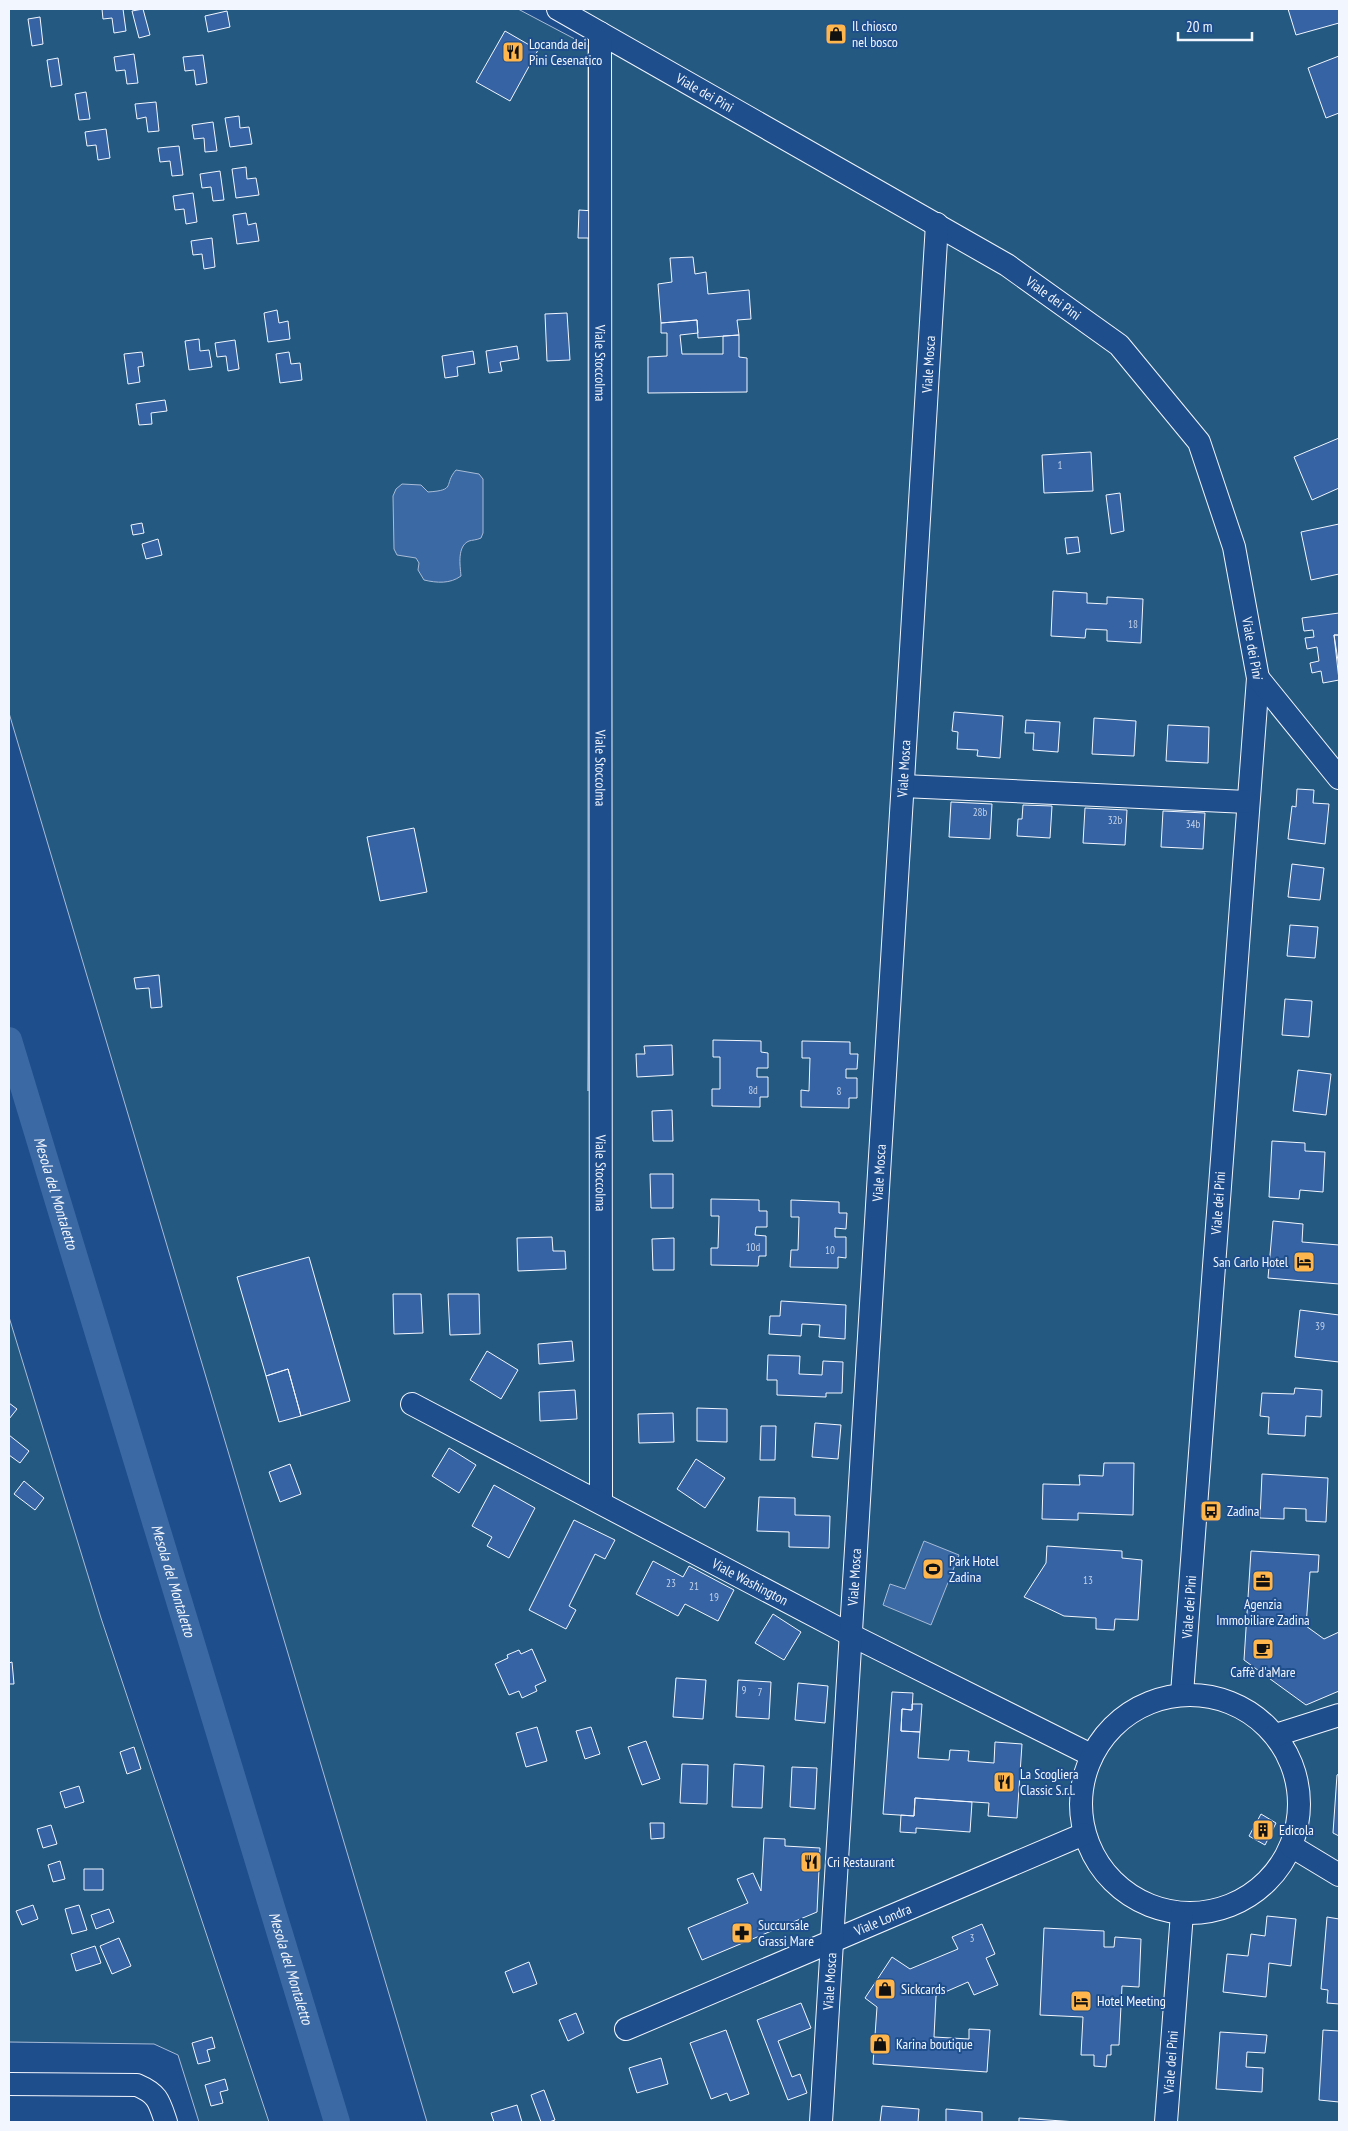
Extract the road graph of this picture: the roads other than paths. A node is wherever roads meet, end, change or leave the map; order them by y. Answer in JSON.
{"nodes":[{"id":1,"x":558,"y":9,"type":"edge"},
{"id":2,"x":600,"y":33,"type":"junction"},
{"id":3,"x":937,"y":224,"type":"junction"},
{"id":4,"x":1258,"y":678,"type":"junction"},
{"id":5,"x":1339,"y":778,"type":"edge"},
{"id":6,"x":903,"y":786,"type":"junction"},
{"id":7,"x":1247,"y":802,"type":"junction"},
{"id":8,"x":412,"y":1404,"type":"dead end"},
{"id":9,"x":600,"y":1502,"type":"junction"},
{"id":10,"x":851,"y":1635,"type":"junction"},
{"id":11,"x":1182,"y":1694,"type":"junction"},
{"id":12,"x":1339,"y":1714,"type":"edge"},
{"id":13,"x":1276,"y":1735,"type":"junction"},
{"id":14,"x":1091,"y":1755,"type":"junction"},
{"id":15,"x":1084,"y":1834,"type":"junction"},
{"id":16,"x":1291,"y":1846,"type":"junction"},
{"id":17,"x":1339,"y":1875,"type":"edge"},
{"id":18,"x":1182,"y":1914,"type":"junction"},
{"id":19,"x":832,"y":1940,"type":"junction"},
{"id":20,"x":626,"y":2029,"type":"dead end"},
{"id":21,"x":9,"y":2084,"type":"edge"},
{"id":22,"x":166,"y":2122,"type":"edge"},
{"id":23,"x":821,"y":2122,"type":"edge"},
{"id":24,"x":1166,"y":2122,"type":"edge"}],
"edges":[{"from":1,"to":2,"type":"street","name":"Viale dei Pini"},
{"from":2,"to":3,"type":"street","name":"Viale dei Pini"},
{"from":2,"to":9,"type":"street","name":"Viale Stoccolma"},
{"from":3,"to":4,"type":"street","name":"Viale dei Pini"},
{"from":3,"to":6,"type":"street","name":"Viale Mosca"},
{"from":4,"to":5,"type":"street"},
{"from":4,"to":7,"type":"street","name":"Viale dei Pini"},
{"from":6,"to":7,"type":"street"},
{"from":6,"to":10,"type":"street","name":"Viale Mosca"},
{"from":7,"to":11,"type":"street","name":"Viale dei Pini"},
{"from":8,"to":9,"type":"street","name":"Viale Washington"},
{"from":9,"to":10,"type":"street","name":"Viale Washington"},
{"from":10,"to":14,"type":"street","name":"Viale Washington"},
{"from":10,"to":19,"type":"street","name":"Viale Mosca"},
{"from":11,"to":13,"type":"street"},
{"from":11,"to":14,"type":"street"},
{"from":12,"to":13,"type":"street"},
{"from":13,"to":16,"type":"street"},
{"from":14,"to":15,"type":"street"},
{"from":15,"to":18,"type":"street"},
{"from":15,"to":19,"type":"street","name":"Viale Londra"},
{"from":16,"to":17,"type":"street"},
{"from":16,"to":18,"type":"street"},
{"from":18,"to":24,"type":"street","name":"Viale dei Pini"},
{"from":19,"to":20,"type":"street","name":"Viale Londra"},
{"from":19,"to":23,"type":"street","name":"Viale Mosca"},
{"from":21,"to":22,"type":"street"}]}
